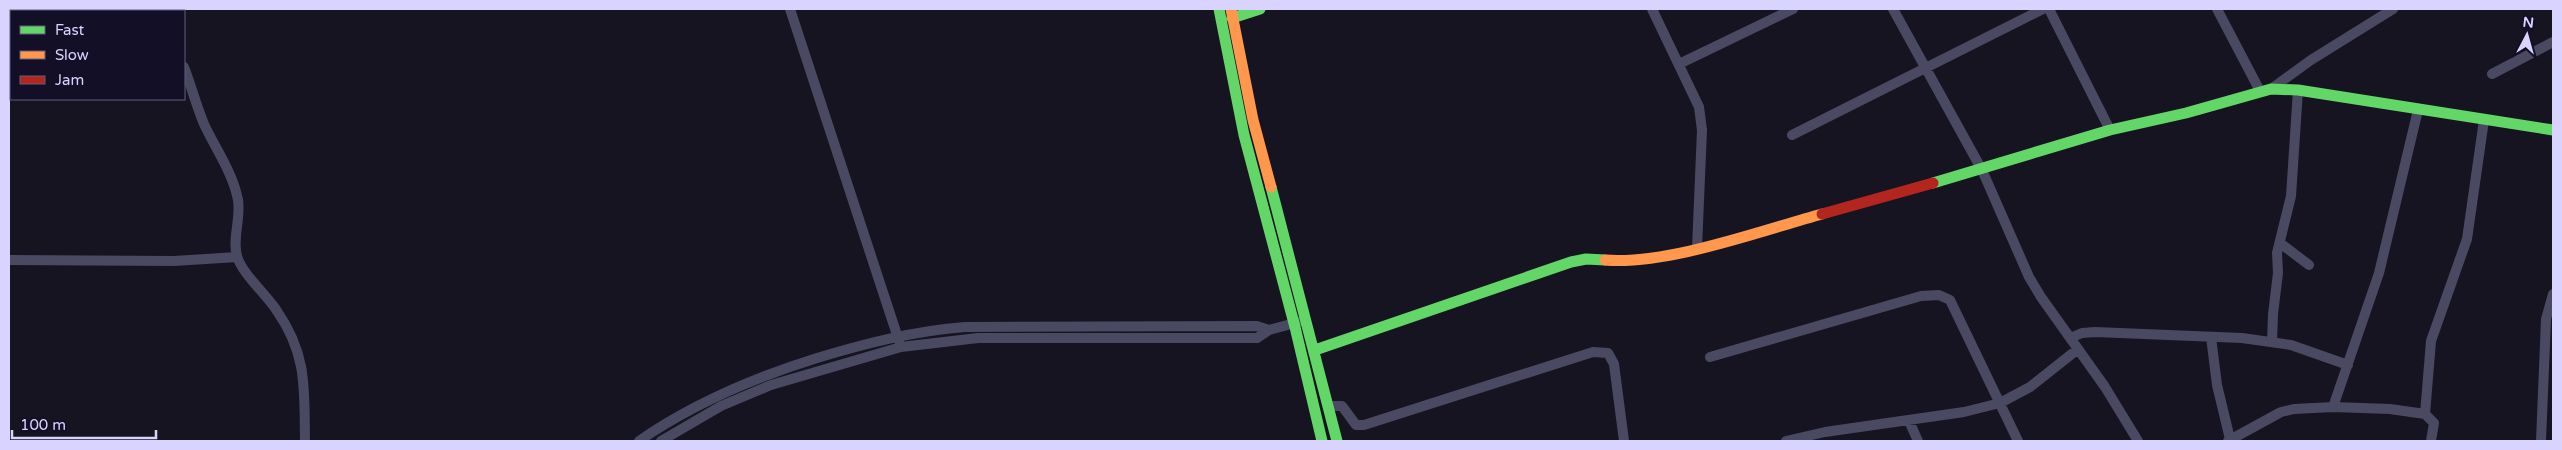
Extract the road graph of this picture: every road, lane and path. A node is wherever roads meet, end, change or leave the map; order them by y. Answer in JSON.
{"nodes":[{"id":1,"x":790,"y":9,"type":"edge"},
{"id":2,"x":1219,"y":9,"type":"edge"},
{"id":3,"x":1260,"y":9,"type":"edge"},
{"id":4,"x":1652,"y":9,"type":"edge"},
{"id":5,"x":1793,"y":9,"type":"edge"},
{"id":6,"x":1893,"y":9,"type":"edge"},
{"id":7,"x":2043,"y":9,"type":"edge"},
{"id":8,"x":2049,"y":9,"type":"edge"},
{"id":9,"x":2218,"y":9,"type":"edge"},
{"id":10,"x":2393,"y":9,"type":"edge"},
{"id":11,"x":1232,"y":14,"type":"edge"},
{"id":12,"x":2553,"y":42,"type":"edge"},
{"id":13,"x":1679,"y":64,"type":"junction"},
{"id":14,"x":1925,"y":68,"type":"junction"},
{"id":15,"x":185,"y":70,"type":"edge"},
{"id":16,"x":2492,"y":74,"type":"dead end"},
{"id":17,"x":2266,"y":90,"type":"junction"},
{"id":18,"x":2298,"y":90,"type":"junction"},
{"id":19,"x":2418,"y":110,"type":"junction"},
{"id":20,"x":2484,"y":120,"type":"junction"},
{"id":21,"x":2110,"y":130,"type":"junction"},
{"id":22,"x":2553,"y":130,"type":"edge"},
{"id":23,"x":1792,"y":135,"type":"dead end"},
{"id":24,"x":1982,"y":170,"type":"junction"},
{"id":25,"x":2280,"y":244,"type":"junction"},
{"id":26,"x":1696,"y":248,"type":"junction"},
{"id":27,"x":237,"y":257,"type":"junction"},
{"id":28,"x":9,"y":260,"type":"edge"},
{"id":29,"x":2309,"y":265,"type":"dead end"},
{"id":30,"x":2553,"y":294,"type":"edge"},
{"id":31,"x":1307,"y":320,"type":"junction"},
{"id":32,"x":1294,"y":323,"type":"junction"},
{"id":33,"x":1269,"y":330,"type":"junction"},
{"id":34,"x":898,"y":335,"type":"junction"},
{"id":35,"x":2211,"y":337,"type":"junction"},
{"id":36,"x":2070,"y":338,"type":"junction"},
{"id":37,"x":2272,"y":342,"type":"junction"},
{"id":38,"x":900,"y":347,"type":"junction"},
{"id":39,"x":2078,"y":349,"type":"junction"},
{"id":40,"x":1315,"y":350,"type":"junction"},
{"id":41,"x":1710,"y":357,"type":"dead end"},
{"id":42,"x":2348,"y":365,"type":"junction"},
{"id":43,"x":2000,"y":403,"type":"junction"},
{"id":44,"x":1328,"y":406,"type":"junction"},
{"id":45,"x":2333,"y":407,"type":"junction"},
{"id":46,"x":2425,"y":414,"type":"junction"},
{"id":47,"x":1909,"y":421,"type":"junction"},
{"id":48,"x":1827,"y":437,"type":"edge"},
{"id":49,"x":2229,"y":440,"type":"edge"},
{"id":50,"x":305,"y":441,"type":"edge"},
{"id":51,"x":639,"y":441,"type":"edge"},
{"id":52,"x":661,"y":441,"type":"edge"},
{"id":53,"x":1322,"y":441,"type":"edge"},
{"id":54,"x":1337,"y":441,"type":"edge"},
{"id":55,"x":1624,"y":441,"type":"edge"},
{"id":56,"x":1786,"y":441,"type":"edge"},
{"id":57,"x":1918,"y":441,"type":"edge"},
{"id":58,"x":2018,"y":441,"type":"edge"},
{"id":59,"x":2138,"y":441,"type":"edge"},
{"id":60,"x":2431,"y":441,"type":"edge"},
{"id":61,"x":2541,"y":441,"type":"edge"}],
"edges":[{"from":1,"to":34,"type":"street"},
{"from":2,"to":32,"type":"street"},
{"from":3,"to":11,"type":"street"},
{"from":4,"to":13,"type":"street"},
{"from":5,"to":13,"type":"street"},
{"from":6,"to":14,"type":"street"},
{"from":7,"to":14,"type":"street"},
{"from":8,"to":21,"type":"street"},
{"from":9,"to":17,"type":"street"},
{"from":10,"to":17,"type":"street"},
{"from":11,"to":31,"type":"street"},
{"from":12,"to":16,"type":"street"},
{"from":13,"to":26,"type":"street"},
{"from":14,"to":23,"type":"street"},
{"from":14,"to":24,"type":"street"},
{"from":15,"to":27,"type":"street"},
{"from":17,"to":18,"type":"street"},
{"from":17,"to":21,"type":"street"},
{"from":18,"to":19,"type":"street"},
{"from":18,"to":25,"type":"street"},
{"from":19,"to":20,"type":"street"},
{"from":19,"to":42,"type":"street"},
{"from":20,"to":22,"type":"street"},
{"from":20,"to":46,"type":"street"},
{"from":21,"to":24,"type":"street"},
{"from":24,"to":26,"type":"street"},
{"from":24,"to":36,"type":"street"},
{"from":25,"to":29,"type":"street"},
{"from":25,"to":37,"type":"street"},
{"from":26,"to":40,"type":"street"},
{"from":27,"to":28,"type":"street"},
{"from":27,"to":50,"type":"street"},
{"from":30,"to":61,"type":"street"},
{"from":31,"to":32,"type":"street"},
{"from":31,"to":40,"type":"street"},
{"from":32,"to":33,"type":"street"},
{"from":32,"to":53,"type":"street"},
{"from":33,"to":34,"type":"street"},
{"from":33,"to":38,"type":"street"},
{"from":34,"to":38,"type":"street"},
{"from":34,"to":51,"type":"street"},
{"from":35,"to":36,"type":"street"},
{"from":35,"to":37,"type":"street"},
{"from":35,"to":49,"type":"street"},
{"from":36,"to":39,"type":"street"},
{"from":37,"to":42,"type":"street"},
{"from":38,"to":52,"type":"street"},
{"from":39,"to":43,"type":"street"},
{"from":39,"to":59,"type":"street"},
{"from":40,"to":44,"type":"street"},
{"from":41,"to":43,"type":"street"},
{"from":42,"to":45,"type":"street"},
{"from":43,"to":47,"type":"street"},
{"from":43,"to":58,"type":"street"},
{"from":44,"to":54,"type":"street"},
{"from":44,"to":55,"type":"street"},
{"from":45,"to":46,"type":"street"},
{"from":45,"to":49,"type":"street"},
{"from":46,"to":60,"type":"street"},
{"from":47,"to":48,"type":"street"},
{"from":47,"to":57,"type":"street"},
{"from":48,"to":56,"type":"street"}]}
